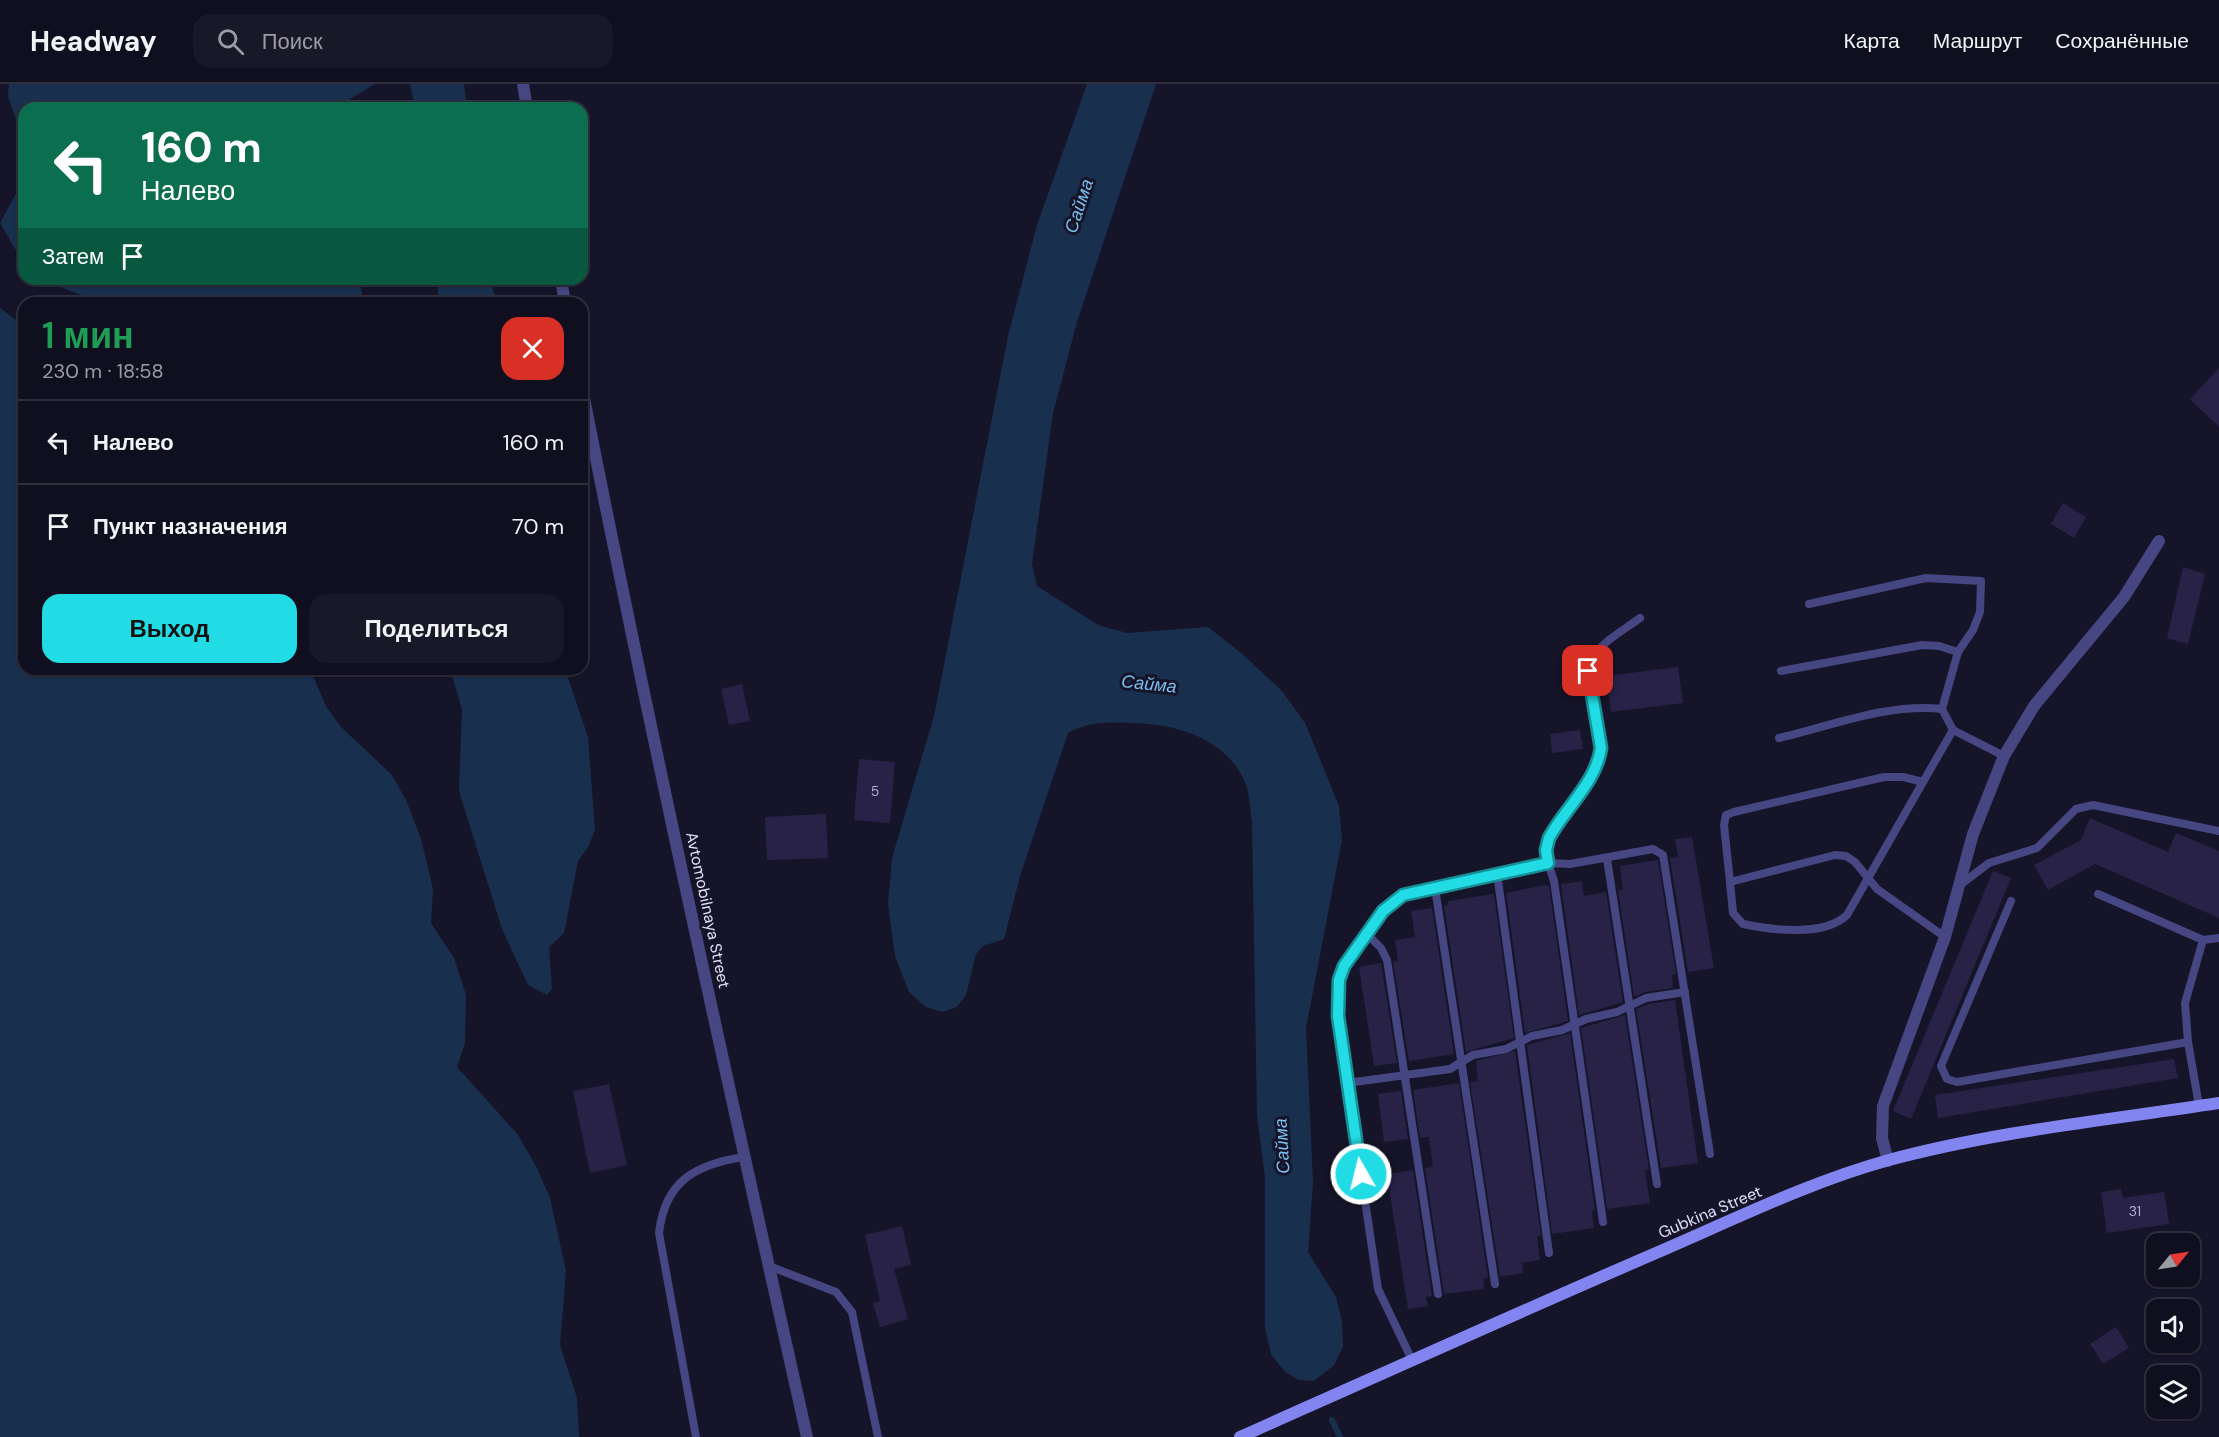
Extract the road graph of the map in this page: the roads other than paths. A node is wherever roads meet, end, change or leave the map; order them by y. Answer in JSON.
{"nodes":[{"id":1,"x":523,"y":84,"type":"edge"},
{"id":2,"x":526,"y":102,"type":"edge"},
{"id":3,"x":588,"y":419,"type":"edge"},
{"id":4,"x":2159,"y":541,"type":"dead end"},
{"id":5,"x":1809,"y":604,"type":"dead end"},
{"id":6,"x":1640,"y":618,"type":"dead end"},
{"id":7,"x":1958,"y":652,"type":"junction"},
{"id":8,"x":1781,"y":671,"type":"dead end"},
{"id":9,"x":1942,"y":709,"type":"junction"},
{"id":10,"x":1953,"y":730,"type":"junction"},
{"id":11,"x":1779,"y":738,"type":"dead end"},
{"id":12,"x":2004,"y":756,"type":"junction"},
{"id":13,"x":1923,"y":782,"type":"junction"},
{"id":14,"x":2219,"y":831,"type":"edge"},
{"id":15,"x":1606,"y":859,"type":"junction"},
{"id":16,"x":1548,"y":863,"type":"junction"},
{"id":17,"x":1497,"y":873,"type":"junction"},
{"id":18,"x":1867,"y":879,"type":"junction"},
{"id":19,"x":1730,"y":882,"type":"junction"},
{"id":20,"x":1960,"y":885,"type":"junction"},
{"id":21,"x":1435,"y":888,"type":"junction"},
{"id":22,"x":2098,"y":894,"type":"dead end"},
{"id":23,"x":2011,"y":901,"type":"dead end"},
{"id":24,"x":1367,"y":934,"type":"junction"},
{"id":25,"x":1945,"y":937,"type":"junction"},
{"id":26,"x":2219,"y":938,"type":"edge"},
{"id":27,"x":2203,"y":940,"type":"junction"},
{"id":28,"x":1685,"y":992,"type":"junction"},
{"id":29,"x":1629,"y":1007,"type":"junction"},
{"id":30,"x":1575,"y":1024,"type":"junction"},
{"id":31,"x":1520,"y":1042,"type":"junction"},
{"id":32,"x":2188,"y":1042,"type":"junction"},
{"id":33,"x":1461,"y":1062,"type":"junction"},
{"id":34,"x":1404,"y":1075,"type":"junction"},
{"id":35,"x":1347,"y":1083,"type":"junction"},
{"id":36,"x":2219,"y":1103,"type":"edge"},
{"id":37,"x":2199,"y":1106,"type":"junction"},
{"id":38,"x":1710,"y":1154,"type":"dead end"},
{"id":39,"x":744,"y":1156,"type":"junction"},
{"id":40,"x":1888,"y":1161,"type":"junction"},
{"id":41,"x":1657,"y":1184,"type":"dead end"},
{"id":42,"x":1604,"y":1222,"type":"dead end"},
{"id":43,"x":1549,"y":1253,"type":"dead end"},
{"id":44,"x":769,"y":1266,"type":"junction"},
{"id":45,"x":1495,"y":1284,"type":"dead end"},
{"id":46,"x":1438,"y":1294,"type":"dead end"},
{"id":47,"x":1412,"y":1360,"type":"junction"},
{"id":48,"x":696,"y":1437,"type":"edge"},
{"id":49,"x":807,"y":1437,"type":"edge"},
{"id":50,"x":878,"y":1437,"type":"edge"},
{"id":51,"x":1240,"y":1437,"type":"edge"}],
"edges":[{"from":1,"to":2,"type":"street"},
{"from":3,"to":39,"type":"street","name":"Avtomobilnaya Street"},
{"from":4,"to":12,"type":"street"},
{"from":5,"to":7,"type":"lane"},
{"from":6,"to":16,"type":"lane"},
{"from":7,"to":8,"type":"lane"},
{"from":7,"to":9,"type":"lane"},
{"from":9,"to":10,"type":"lane"},
{"from":9,"to":11,"type":"lane"},
{"from":10,"to":12,"type":"lane"},
{"from":10,"to":13,"type":"lane"},
{"from":12,"to":20,"type":"street"},
{"from":13,"to":18,"type":"lane"},
{"from":13,"to":19,"type":"lane"},
{"from":14,"to":20,"type":"lane"},
{"from":15,"to":16,"type":"lane"},
{"from":15,"to":28,"type":"lane"},
{"from":15,"to":29,"type":"lane"},
{"from":16,"to":17,"type":"lane"},
{"from":16,"to":30,"type":"lane"},
{"from":17,"to":21,"type":"lane"},
{"from":17,"to":31,"type":"lane"},
{"from":18,"to":19,"type":"lane"},
{"from":18,"to":19,"type":"lane"},
{"from":18,"to":25,"type":"lane"},
{"from":20,"to":25,"type":"street"},
{"from":21,"to":24,"type":"lane"},
{"from":21,"to":33,"type":"lane"},
{"from":22,"to":27,"type":"lane"},
{"from":23,"to":32,"type":"lane"},
{"from":24,"to":34,"type":"lane"},
{"from":24,"to":35,"type":"lane"},
{"from":25,"to":40,"type":"street"},
{"from":26,"to":27,"type":"lane"},
{"from":27,"to":32,"type":"lane"},
{"from":28,"to":29,"type":"lane"},
{"from":28,"to":38,"type":"lane"},
{"from":29,"to":30,"type":"lane"},
{"from":29,"to":41,"type":"lane"},
{"from":30,"to":31,"type":"lane"},
{"from":30,"to":42,"type":"lane"},
{"from":31,"to":33,"type":"lane"},
{"from":31,"to":43,"type":"lane"},
{"from":32,"to":37,"type":"lane"},
{"from":33,"to":34,"type":"lane"},
{"from":33,"to":45,"type":"lane"},
{"from":34,"to":35,"type":"lane"},
{"from":34,"to":46,"type":"lane"},
{"from":35,"to":47,"type":"lane"},
{"from":36,"to":37,"type":"street","name":"Gubkina Street"},
{"from":37,"to":40,"type":"street","name":"Gubkina Street"},
{"from":39,"to":44,"type":"street","name":"Avtomobilnaya Street"},
{"from":39,"to":48,"type":"lane"},
{"from":40,"to":47,"type":"street","name":"Gubkina Street"},
{"from":44,"to":49,"type":"street","name":"Avtomobilnaya Street"},
{"from":44,"to":50,"type":"lane"},
{"from":47,"to":51,"type":"street","name":"Gubkina Street"}]}
